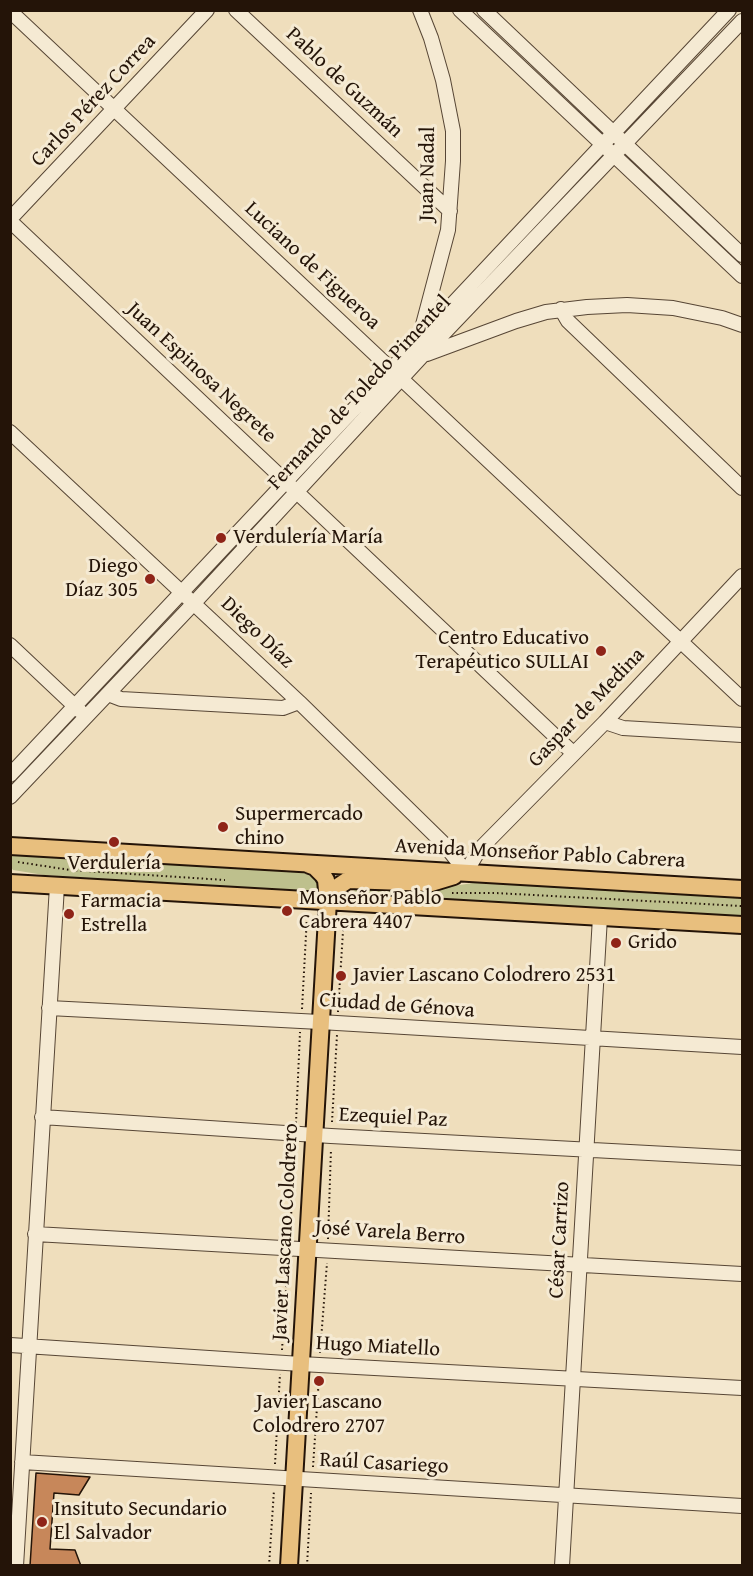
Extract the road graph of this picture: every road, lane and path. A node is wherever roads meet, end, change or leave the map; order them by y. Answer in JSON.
{"nodes":[{"id":1,"x":207,"y":10,"type":"edge"},
{"id":2,"x":236,"y":10,"type":"edge"},
{"id":3,"x":420,"y":10,"type":"edge"},
{"id":4,"x":460,"y":10,"type":"edge"},
{"id":5,"x":484,"y":10,"type":"edge"},
{"id":6,"x":729,"y":10,"type":"edge"},
{"id":7,"x":10,"y":11,"type":"edge"},
{"id":8,"x":742,"y":21,"type":"edge"},
{"id":9,"x":115,"y":110,"type":"junction"},
{"id":10,"x":609,"y":140,"type":"junction"},
{"id":11,"x":625,"y":145,"type":"junction"},
{"id":12,"x":614,"y":155,"type":"junction"},
{"id":13,"x":450,"y":210,"type":"junction"},
{"id":14,"x":10,"y":220,"type":"edge"},
{"id":15,"x":742,"y":255,"type":"edge"},
{"id":16,"x":742,"y":276,"type":"edge"},
{"id":17,"x":561,"y":309,"type":"junction"},
{"id":18,"x":742,"y":325,"type":"edge"},
{"id":19,"x":419,"y":340,"type":"junction"},
{"id":20,"x":422,"y":356,"type":"junction"},
{"id":21,"x":392,"y":369,"type":"junction"},
{"id":22,"x":402,"y":379,"type":"junction"},
{"id":23,"x":10,"y":432,"type":"edge"},
{"id":24,"x":285,"y":482,"type":"junction"},
{"id":25,"x":742,"y":488,"type":"edge"},
{"id":26,"x":297,"y":492,"type":"junction"},
{"id":27,"x":742,"y":576,"type":"edge"},
{"id":28,"x":183,"y":592,"type":"junction"},
{"id":29,"x":194,"y":603,"type":"junction"},
{"id":30,"x":681,"y":642,"type":"junction"},
{"id":31,"x":10,"y":645,"type":"edge"},
{"id":32,"x":108,"y":694,"type":"junction"},
{"id":33,"x":742,"y":699,"type":"edge"},
{"id":34,"x":298,"y":702,"type":"junction"},
{"id":35,"x":75,"y":706,"type":"junction"},
{"id":36,"x":86,"y":717,"type":"junction"},
{"id":37,"x":605,"y":722,"type":"junction"},
{"id":38,"x":742,"y":735,"type":"edge"},
{"id":39,"x":573,"y":753,"type":"junction"},
{"id":40,"x":10,"y":775,"type":"edge"},
{"id":41,"x":10,"y":796,"type":"edge"},
{"id":42,"x":10,"y":846,"type":"edge"},
{"id":43,"x":303,"y":863,"type":"junction"},
{"id":44,"x":466,"y":872,"type":"junction"},
{"id":45,"x":10,"y":877,"type":"edge"},
{"id":46,"x":19,"y":883,"type":"edge"},
{"id":47,"x":57,"y":886,"type":"junction"},
{"id":48,"x":742,"y":889,"type":"edge"},
{"id":49,"x":308,"y":900,"type":"junction"},
{"id":50,"x":328,"y":901,"type":"junction"},
{"id":51,"x":354,"y":904,"type":"junction"},
{"id":52,"x":600,"y":917,"type":"junction"},
{"id":53,"x":742,"y":925,"type":"edge"},
{"id":54,"x":49,"y":1008,"type":"junction"},
{"id":55,"x":301,"y":1021,"type":"junction"},
{"id":56,"x":320,"y":1022,"type":"junction"},
{"id":57,"x":337,"y":1023,"type":"junction"},
{"id":58,"x":593,"y":1039,"type":"junction"},
{"id":59,"x":742,"y":1047,"type":"edge"},
{"id":60,"x":42,"y":1117,"type":"junction"},
{"id":61,"x":296,"y":1133,"type":"junction"},
{"id":62,"x":323,"y":1135,"type":"junction"},
{"id":63,"x":587,"y":1149,"type":"junction"},
{"id":64,"x":742,"y":1158,"type":"edge"},
{"id":65,"x":35,"y":1234,"type":"junction"},
{"id":66,"x":289,"y":1248,"type":"junction"},
{"id":67,"x":307,"y":1249,"type":"junction"},
{"id":68,"x":328,"y":1250,"type":"junction"},
{"id":69,"x":580,"y":1266,"type":"junction"},
{"id":70,"x":742,"y":1274,"type":"edge"},
{"id":71,"x":10,"y":1345,"type":"edge"},
{"id":72,"x":29,"y":1346,"type":"junction"},
{"id":73,"x":281,"y":1362,"type":"junction"},
{"id":74,"x":301,"y":1364,"type":"junction"},
{"id":75,"x":319,"y":1365,"type":"junction"},
{"id":76,"x":573,"y":1379,"type":"junction"},
{"id":77,"x":742,"y":1388,"type":"edge"},
{"id":78,"x":22,"y":1462,"type":"junction"},
{"id":79,"x":274,"y":1478,"type":"junction"},
{"id":80,"x":294,"y":1479,"type":"junction"},
{"id":81,"x":312,"y":1480,"type":"junction"},
{"id":82,"x":566,"y":1495,"type":"junction"},
{"id":83,"x":742,"y":1506,"type":"edge"},
{"id":84,"x":16,"y":1566,"type":"edge"},
{"id":85,"x":269,"y":1566,"type":"edge"},
{"id":86,"x":289,"y":1566,"type":"edge"},
{"id":87,"x":307,"y":1566,"type":"edge"},
{"id":88,"x":562,"y":1566,"type":"edge"}],
"edges":[{"from":1,"to":9,"type":"street","name":"Carlos Pérez Correa"},
{"from":2,"to":13,"type":"street","name":"Pablo de Guzmán"},
{"from":3,"to":13,"type":"street","name":"Juan Nadal"},
{"from":4,"to":10,"type":"street"},
{"from":5,"to":10,"type":"street"},
{"from":6,"to":10,"type":"street","name":"Fernando de Toledo Pimentel"},
{"from":7,"to":9,"type":"street","name":"Luciano de Figueroa"},
{"from":8,"to":11,"type":"street","name":"Fernando de Toledo Pimentel"},
{"from":9,"to":14,"type":"street","name":"Carlos Pérez Correa"},
{"from":9,"to":21,"type":"street","name":"Luciano de Figueroa"},
{"from":10,"to":11,"type":"street"},
{"from":10,"to":12,"type":"street"},
{"from":10,"to":19,"type":"street","name":"Fernando de Toledo Pimentel"},
{"from":11,"to":12,"type":"street","name":"Fernando de Toledo Pimentel"},
{"from":11,"to":15,"type":"street"},
{"from":12,"to":16,"type":"street"},
{"from":12,"to":20,"type":"street","name":"Fernando de Toledo Pimentel"},
{"from":13,"to":19,"type":"street","name":"Juan Nadal"},
{"from":14,"to":24,"type":"street","name":"Juan Espinosa Negrete"},
{"from":17,"to":18,"type":"street"},
{"from":17,"to":20,"type":"street"},
{"from":17,"to":25,"type":"street"},
{"from":19,"to":21,"type":"street","name":"Fernando de Toledo Pimentel"},
{"from":20,"to":22,"type":"street","name":"Fernando de Toledo Pimentel"},
{"from":21,"to":22,"type":"street","name":"Luciano de Figueroa"},
{"from":21,"to":24,"type":"street","name":"Fernando de Toledo Pimentel"},
{"from":22,"to":26,"type":"street","name":"Fernando de Toledo Pimentel"},
{"from":22,"to":30,"type":"street","name":"Luciano de Figueroa"},
{"from":23,"to":28,"type":"street","name":"Diego Díaz"},
{"from":24,"to":26,"type":"street","name":"Juan Espinosa Negrete"},
{"from":24,"to":28,"type":"street","name":"Fernando de Toledo Pimentel"},
{"from":26,"to":29,"type":"street","name":"Fernando de Toledo Pimentel"},
{"from":26,"to":39,"type":"street","name":"Juan Espinosa Negrete"},
{"from":27,"to":30,"type":"street","name":"Gaspar de Medina"},
{"from":28,"to":29,"type":"street","name":"Diego Díaz"},
{"from":28,"to":35,"type":"street","name":"Fernando de Toledo Pimentel"},
{"from":29,"to":32,"type":"street","name":"Fernando de Toledo Pimentel"},
{"from":29,"to":34,"type":"street","name":"Diego Díaz"},
{"from":30,"to":33,"type":"street","name":"Luciano de Figueroa"},
{"from":30,"to":37,"type":"street","name":"Gaspar de Medina"},
{"from":31,"to":35,"type":"street"},
{"from":32,"to":34,"type":"street"},
{"from":32,"to":36,"type":"street","name":"Fernando de Toledo Pimentel"},
{"from":34,"to":44,"type":"street","name":"Diego Díaz"},
{"from":35,"to":36,"type":"street"},
{"from":35,"to":40,"type":"street","name":"Fernando de Toledo Pimentel"},
{"from":36,"to":41,"type":"street","name":"Fernando de Toledo Pimentel"},
{"from":37,"to":38,"type":"street"},
{"from":37,"to":39,"type":"street","name":"Gaspar de Medina"},
{"from":39,"to":44,"type":"street","name":"Gaspar de Medina"},
{"from":42,"to":43,"type":"main road","name":"Avenida Monseñor Pablo Cabrera"},
{"from":43,"to":44,"type":"main road","name":"Avenida Monseñor Pablo Cabrera"},
{"from":43,"to":50,"type":"main road","name":"Javier Lascano Colodrero"},
{"from":44,"to":48,"type":"main road","name":"Avenida Monseñor Pablo Cabrera"},
{"from":44,"to":50,"type":"main road"},
{"from":45,"to":46,"type":"street"},
{"from":46,"to":47,"type":"main road"},
{"from":47,"to":49,"type":"main road"},
{"from":47,"to":54,"type":"street"},
{"from":49,"to":50,"type":"main road"},
{"from":49,"to":55,"type":"path"},
{"from":50,"to":51,"type":"main road"},
{"from":50,"to":56,"type":"main road","name":"Javier Lascano Colodrero"},
{"from":51,"to":52,"type":"main road"},
{"from":51,"to":57,"type":"path"},
{"from":52,"to":53,"type":"main road"},
{"from":52,"to":58,"type":"street","name":"César Carrizo"},
{"from":54,"to":55,"type":"street","name":"Ciudad de Génova"},
{"from":54,"to":60,"type":"street"},
{"from":55,"to":56,"type":"street","name":"Ciudad de Génova"},
{"from":55,"to":61,"type":"path"},
{"from":56,"to":57,"type":"street","name":"Ciudad de Génova"},
{"from":56,"to":62,"type":"main road","name":"Javier Lascano Colodrero"},
{"from":57,"to":58,"type":"street","name":"Ciudad de Génova"},
{"from":57,"to":62,"type":"path"},
{"from":58,"to":59,"type":"street","name":"Ciudad de Génova"},
{"from":58,"to":63,"type":"street","name":"César Carrizo"},
{"from":60,"to":61,"type":"street","name":"Ezequiel Paz"},
{"from":60,"to":65,"type":"street"},
{"from":61,"to":62,"type":"street","name":"Ezequiel Paz"},
{"from":61,"to":66,"type":"path"},
{"from":62,"to":63,"type":"street","name":"Ezequiel Paz"},
{"from":62,"to":67,"type":"main road","name":"Javier Lascano Colodrero"},
{"from":62,"to":68,"type":"path"},
{"from":63,"to":64,"type":"street","name":"Ezequiel Paz"},
{"from":63,"to":69,"type":"street","name":"César Carrizo"},
{"from":65,"to":66,"type":"street","name":"José Varela Berro"},
{"from":65,"to":72,"type":"street"},
{"from":66,"to":67,"type":"street","name":"José Varela Berro"},
{"from":66,"to":73,"type":"path"},
{"from":67,"to":68,"type":"street","name":"José Varela Berro"},
{"from":67,"to":74,"type":"main road","name":"Javier Lascano Colodrero"},
{"from":68,"to":69,"type":"street","name":"José Varela Berro"},
{"from":68,"to":75,"type":"path"},
{"from":69,"to":70,"type":"street","name":"José Varela Berro"},
{"from":69,"to":76,"type":"street","name":"César Carrizo"},
{"from":71,"to":72,"type":"street","name":"Hugo Miatello"},
{"from":72,"to":73,"type":"street","name":"Hugo Miatello"},
{"from":72,"to":78,"type":"street"},
{"from":73,"to":74,"type":"street","name":"Hugo Miatello"},
{"from":73,"to":79,"type":"path"},
{"from":74,"to":75,"type":"street","name":"Hugo Miatello"},
{"from":74,"to":80,"type":"main road","name":"Javier Lascano Colodrero"},
{"from":75,"to":76,"type":"street","name":"Hugo Miatello"},
{"from":75,"to":81,"type":"path"},
{"from":76,"to":77,"type":"street","name":"Hugo Miatello"},
{"from":76,"to":82,"type":"street","name":"César Carrizo"},
{"from":78,"to":79,"type":"street","name":"Raúl Casariego"},
{"from":78,"to":84,"type":"street"},
{"from":79,"to":80,"type":"street","name":"Raúl Casariego"},
{"from":79,"to":85,"type":"path"},
{"from":80,"to":81,"type":"street","name":"Raúl Casariego"},
{"from":80,"to":86,"type":"main road","name":"Javier Lascano Colodrero"},
{"from":81,"to":82,"type":"street","name":"Raúl Casariego"},
{"from":81,"to":87,"type":"path"},
{"from":82,"to":83,"type":"street","name":"Raúl Casariego"},
{"from":82,"to":88,"type":"street","name":"César Carrizo"}]}
